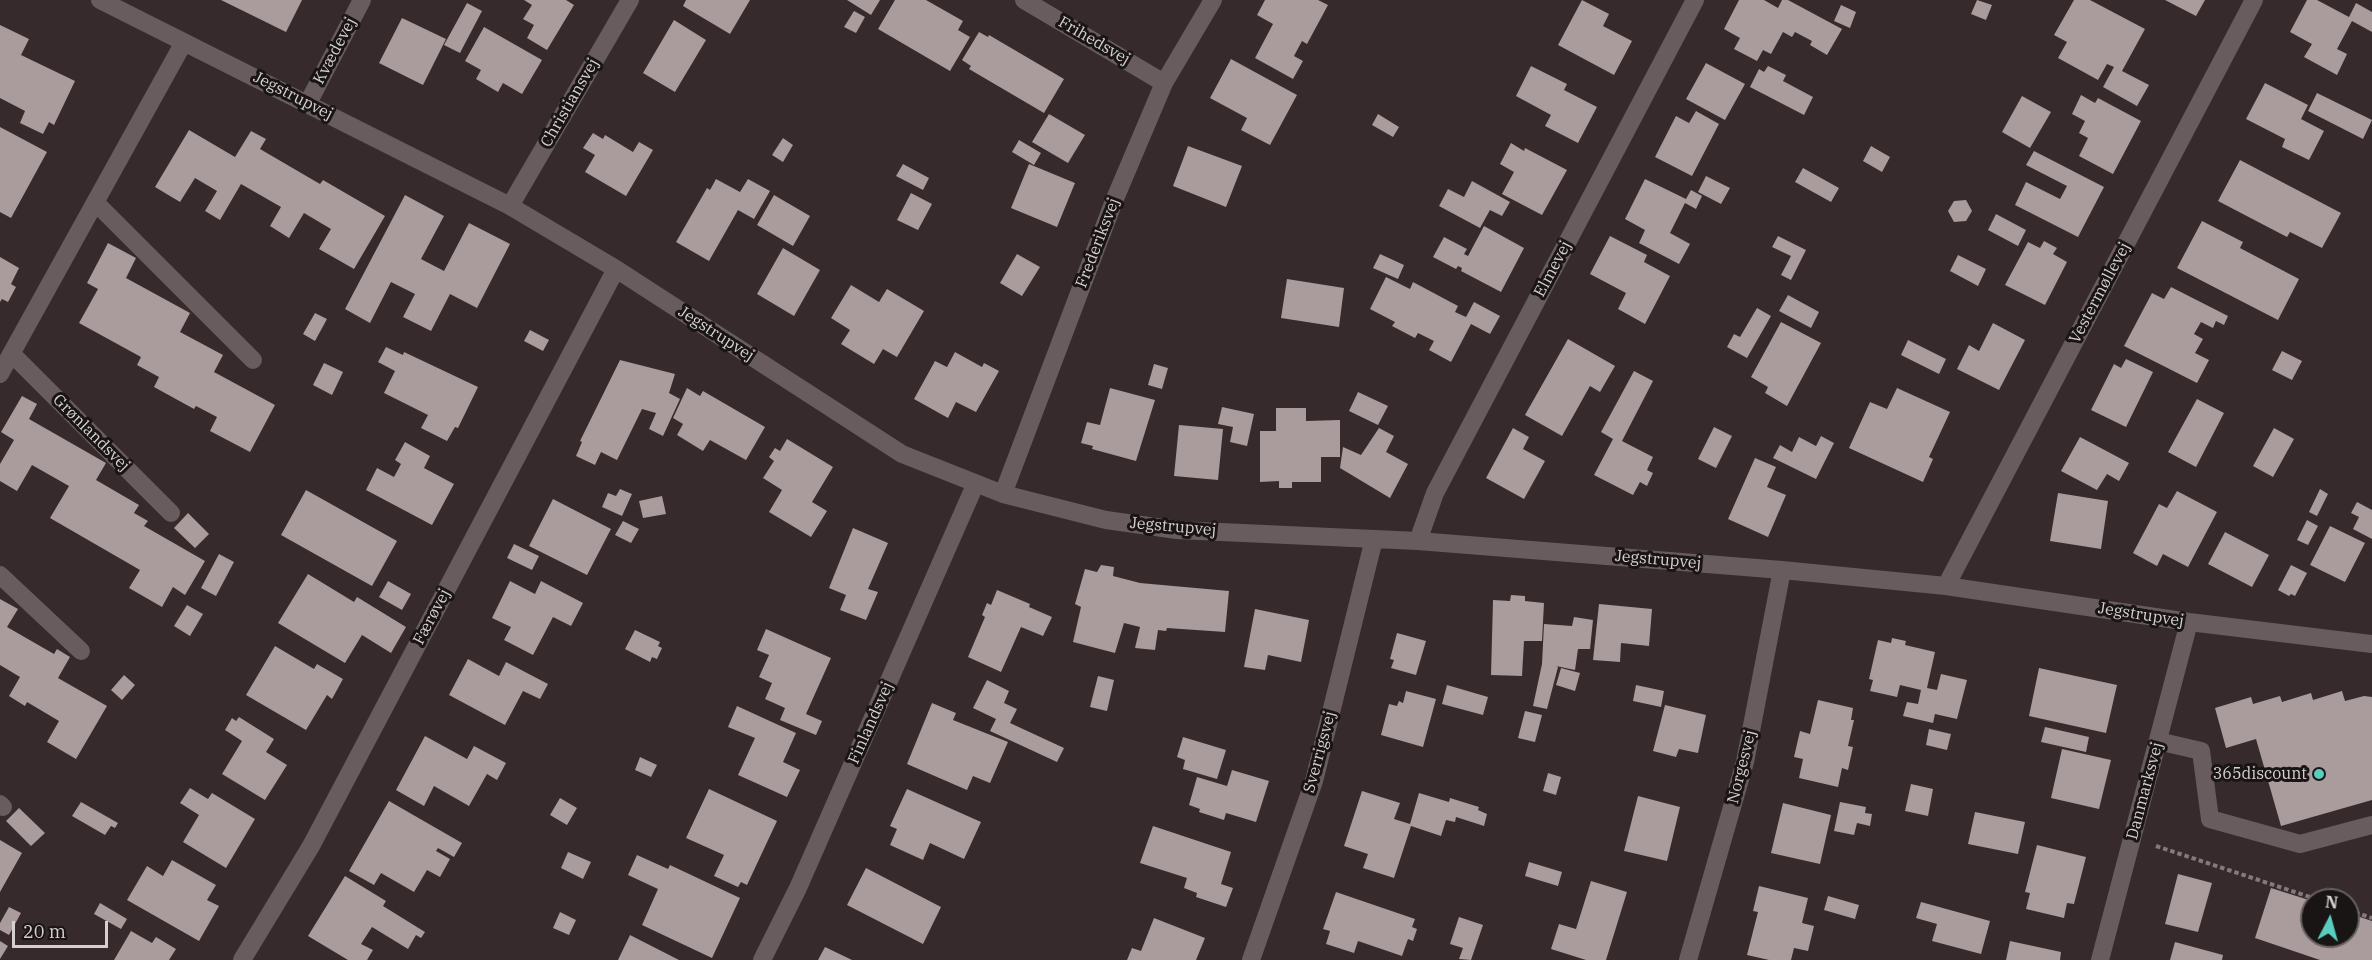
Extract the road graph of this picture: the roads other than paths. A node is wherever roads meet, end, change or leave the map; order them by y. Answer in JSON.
{"nodes":[{"id":1,"x":100,"y":0,"type":"edge"},
{"id":2,"x":362,"y":0,"type":"edge"},
{"id":3,"x":630,"y":0,"type":"edge"},
{"id":4,"x":1024,"y":0,"type":"edge"},
{"id":5,"x":1212,"y":0,"type":"edge"},
{"id":6,"x":1695,"y":0,"type":"edge"},
{"id":7,"x":2254,"y":0,"type":"edge"},
{"id":8,"x":184,"y":42,"type":"junction"},
{"id":9,"x":1164,"y":83,"type":"junction"},
{"id":10,"x":308,"y":103,"type":"junction"},
{"id":11,"x":96,"y":203,"type":"junction"},
{"id":12,"x":510,"y":206,"type":"junction"},
{"id":13,"x":616,"y":269,"type":"junction"},
{"id":14,"x":12,"y":354,"type":"junction"},
{"id":15,"x":253,"y":360,"type":"dead end"},
{"id":16,"x":0,"y":374,"type":"edge"},
{"id":17,"x":975,"y":485,"type":"junction"},
{"id":18,"x":1003,"y":494,"type":"junction"},
{"id":19,"x":171,"y":513,"type":"dead end"},
{"id":20,"x":1374,"y":539,"type":"junction"},
{"id":21,"x":1418,"y":541,"type":"junction"},
{"id":22,"x":1782,"y":570,"type":"junction"},
{"id":23,"x":0,"y":575,"type":"edge"},
{"id":24,"x":1946,"y":586,"type":"junction"},
{"id":25,"x":2190,"y":622,"type":"junction"},
{"id":26,"x":2372,"y":645,"type":"edge"},
{"id":27,"x":81,"y":651,"type":"dead end"},
{"id":28,"x":2158,"y":741,"type":"junction"},
{"id":29,"x":2372,"y":825,"type":"edge"},
{"id":30,"x":242,"y":960,"type":"edge"},
{"id":31,"x":762,"y":960,"type":"edge"},
{"id":32,"x":1251,"y":960,"type":"edge"},
{"id":33,"x":1688,"y":960,"type":"edge"},
{"id":34,"x":2100,"y":960,"type":"edge"}],
"edges":[{"from":1,"to":8,"type":"street","name":"Jegstrupvej"},
{"from":2,"to":10,"type":"street","name":"Kvædevej"},
{"from":3,"to":12,"type":"street","name":"Christiansvej"},
{"from":4,"to":9,"type":"street","name":"Frihedsvej"},
{"from":5,"to":9,"type":"street","name":"Frederiksvej"},
{"from":6,"to":21,"type":"street","name":"Elmevej"},
{"from":7,"to":24,"type":"street","name":"Vestermøllevej"},
{"from":8,"to":10,"type":"street","name":"Jegstrupvej"},
{"from":8,"to":11,"type":"street"},
{"from":9,"to":18,"type":"street","name":"Frederiksvej"},
{"from":10,"to":12,"type":"street","name":"Jegstrupvej"},
{"from":11,"to":14,"type":"street"},
{"from":11,"to":15,"type":"street"},
{"from":12,"to":13,"type":"street","name":"Jegstrupvej"},
{"from":13,"to":17,"type":"street","name":"Jegstrupvej"},
{"from":13,"to":30,"type":"street","name":"Færøvej"},
{"from":14,"to":16,"type":"street"},
{"from":14,"to":19,"type":"street","name":"Grønlandsvej"},
{"from":17,"to":18,"type":"street","name":"Jegstrupvej"},
{"from":17,"to":31,"type":"street","name":"Finlandsvej"},
{"from":18,"to":20,"type":"street","name":"Jegstrupvej"},
{"from":20,"to":21,"type":"street","name":"Jegstrupvej"},
{"from":20,"to":32,"type":"street","name":"Sverrigsvej"},
{"from":21,"to":22,"type":"street","name":"Jegstrupvej"},
{"from":22,"to":24,"type":"street","name":"Jegstrupvej"},
{"from":22,"to":33,"type":"street","name":"Norgesvej"},
{"from":23,"to":27,"type":"street"},
{"from":24,"to":25,"type":"street","name":"Jegstrupvej"},
{"from":25,"to":26,"type":"street","name":"Jegstrupvej"},
{"from":25,"to":28,"type":"street","name":"Danmarksvej"},
{"from":28,"to":29,"type":"street"},
{"from":28,"to":34,"type":"street","name":"Danmarksvej"}]}
